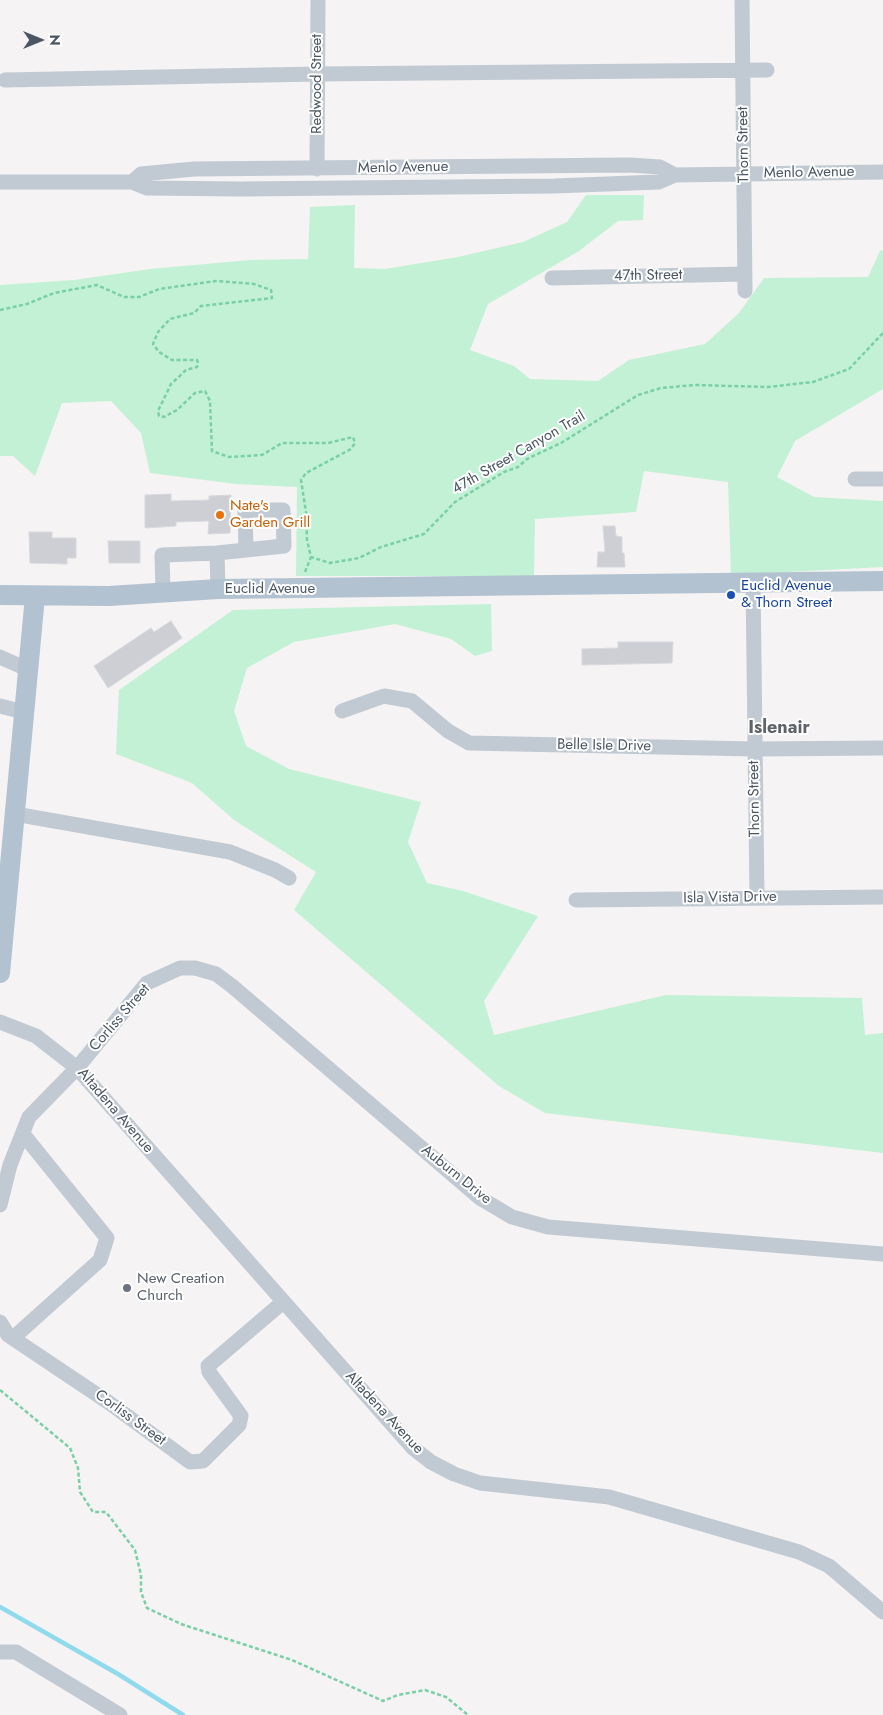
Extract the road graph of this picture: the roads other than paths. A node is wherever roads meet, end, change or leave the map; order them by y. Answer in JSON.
{"nodes":[{"id":1,"x":318,"y":0,"type":"edge"},
{"id":2,"x":742,"y":0,"type":"edge"},
{"id":3,"x":743,"y":70,"type":"junction"},
{"id":4,"x":767,"y":70,"type":"dead end"},
{"id":5,"x":318,"y":74,"type":"junction"},
{"id":6,"x":5,"y":80,"type":"dead end"},
{"id":7,"x":317,"y":169,"type":"junction"},
{"id":8,"x":883,"y":172,"type":"edge"},
{"id":9,"x":744,"y":174,"type":"junction"},
{"id":10,"x":675,"y":175,"type":"junction"},
{"id":11,"x":0,"y":182,"type":"edge"},
{"id":12,"x":132,"y":182,"type":"junction"},
{"id":13,"x":745,"y":274,"type":"junction"},
{"id":14,"x":552,"y":278,"type":"dead end"},
{"id":15,"x":745,"y":291,"type":"dead end"},
{"id":16,"x":855,"y":479,"type":"dead end"},
{"id":17,"x":883,"y":479,"type":"edge"},
{"id":18,"x":246,"y":549,"type":"dead end"},
{"id":19,"x":217,"y":553,"type":"junction"},
{"id":20,"x":883,"y":581,"type":"edge"},
{"id":21,"x":753,"y":582,"type":"junction"},
{"id":22,"x":218,"y":589,"type":"junction"},
{"id":23,"x":163,"y":591,"type":"junction"},
{"id":24,"x":0,"y":595,"type":"edge"},
{"id":25,"x":35,"y":596,"type":"junction"},
{"id":26,"x":0,"y":658,"type":"edge"},
{"id":27,"x":29,"y":670,"type":"junction"},
{"id":28,"x":0,"y":706,"type":"edge"},
{"id":29,"x":342,"y":711,"type":"dead end"},
{"id":30,"x":24,"y":712,"type":"junction"},
{"id":31,"x":883,"y":748,"type":"edge"},
{"id":32,"x":754,"y":749,"type":"junction"},
{"id":33,"x":9,"y":821,"type":"edge"},
{"id":34,"x":289,"y":878,"type":"dead end"},
{"id":35,"x":757,"y":897,"type":"junction"},
{"id":36,"x":883,"y":897,"type":"edge"},
{"id":37,"x":576,"y":900,"type":"dead end"},
{"id":38,"x":0,"y":973,"type":"edge"},
{"id":39,"x":232,"y":986,"type":"joint"},
{"id":40,"x":0,"y":1022,"type":"edge"},
{"id":41,"x":77,"y":1068,"type":"junction"},
{"id":42,"x":22,"y":1134,"type":"junction"},
{"id":43,"x":0,"y":1205,"type":"edge"},
{"id":44,"x":883,"y":1254,"type":"edge"},
{"id":45,"x":283,"y":1302,"type":"junction"},
{"id":46,"x":0,"y":1322,"type":"edge"},
{"id":47,"x":12,"y":1338,"type":"junction"},
{"id":48,"x":883,"y":1612,"type":"edge"},
{"id":49,"x":0,"y":1652,"type":"edge"},
{"id":50,"x":120,"y":1715,"type":"edge"}],
"edges":[{"from":1,"to":5,"type":"street","name":"Redwood Street"},
{"from":2,"to":3,"type":"street","name":"Thorn Street"},
{"from":3,"to":4,"type":"street"},
{"from":3,"to":5,"type":"street"},
{"from":3,"to":9,"type":"street","name":"Thorn Street"},
{"from":5,"to":6,"type":"street"},
{"from":5,"to":7,"type":"street","name":"Redwood Street"},
{"from":7,"to":10,"type":"street","name":"Menlo Avenue"},
{"from":7,"to":12,"type":"street","name":"Menlo Avenue"},
{"from":8,"to":9,"type":"street","name":"Menlo Avenue"},
{"from":9,"to":10,"type":"street","name":"Menlo Avenue"},
{"from":9,"to":13,"type":"street","name":"Thorn Street"},
{"from":10,"to":12,"type":"street","name":"Menlo Avenue"},
{"from":11,"to":12,"type":"street","name":"Menlo Avenue"},
{"from":13,"to":14,"type":"street","name":"47th Street"},
{"from":13,"to":15,"type":"street","name":"Thorn Street"},
{"from":16,"to":17,"type":"street"},
{"from":18,"to":19,"type":"street"},
{"from":19,"to":22,"type":"street"},
{"from":19,"to":23,"type":"street"},
{"from":20,"to":21,"type":"main road","name":"Euclid Avenue"},
{"from":21,"to":22,"type":"main road","name":"Euclid Avenue"},
{"from":21,"to":32,"type":"street","name":"Thorn Street"},
{"from":22,"to":23,"type":"main road","name":"Euclid Avenue"},
{"from":23,"to":25,"type":"main road","name":"Euclid Avenue"},
{"from":24,"to":25,"type":"main road","name":"Euclid Avenue"},
{"from":25,"to":27,"type":"main road"},
{"from":26,"to":27,"type":"street"},
{"from":27,"to":30,"type":"main road"},
{"from":28,"to":30,"type":"street"},
{"from":29,"to":32,"type":"street","name":"Belle Isle Drive"},
{"from":30,"to":33,"type":"main road"},
{"from":31,"to":32,"type":"street","name":"Belle Isle Drive"},
{"from":32,"to":35,"type":"street","name":"Thorn Street"},
{"from":33,"to":34,"type":"street"},
{"from":33,"to":38,"type":"main road"},
{"from":35,"to":36,"type":"street","name":"Isla Vista Drive"},
{"from":35,"to":37,"type":"street","name":"Isla Vista Drive"},
{"from":39,"to":41,"type":"street","name":"Corliss Street"},
{"from":39,"to":44,"type":"street","name":"Auburn Drive"},
{"from":40,"to":41,"type":"street","name":"Altadena Avenue"},
{"from":41,"to":42,"type":"street","name":"Corliss Street"},
{"from":41,"to":45,"type":"street","name":"Altadena Avenue"},
{"from":42,"to":43,"type":"street","name":"Corliss Street"},
{"from":42,"to":47,"type":"street"},
{"from":45,"to":47,"type":"street","name":"Corliss Street"},
{"from":45,"to":48,"type":"street","name":"Altadena Avenue"},
{"from":46,"to":47,"type":"street","name":"Corliss Street"},
{"from":49,"to":50,"type":"street"}]}
